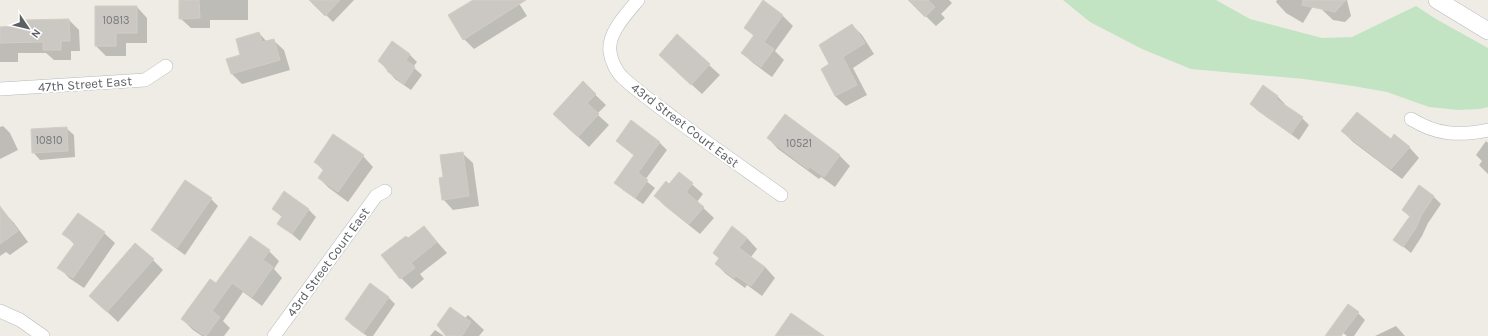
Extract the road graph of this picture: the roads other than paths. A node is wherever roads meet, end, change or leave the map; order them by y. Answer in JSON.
{"nodes":[{"id":1,"x":638,"y":0,"type":"edge"},
{"id":2,"x":1437,"y":0,"type":"edge"},
{"id":3,"x":1488,"y":31,"type":"edge"},
{"id":4,"x":166,"y":66,"type":"dead end"},
{"id":5,"x":0,"y":89,"type":"edge"},
{"id":6,"x":1411,"y":119,"type":"dead end"},
{"id":7,"x":1488,"y":130,"type":"edge"},
{"id":8,"x":385,"y":191,"type":"dead end"},
{"id":9,"x":782,"y":195,"type":"dead end"},
{"id":10,"x":0,"y":311,"type":"edge"},
{"id":11,"x":43,"y":336,"type":"edge"},
{"id":12,"x":274,"y":336,"type":"edge"}],
"edges":[{"from":1,"to":9,"type":"street","name":"43rd Street Court East"},
{"from":2,"to":3,"type":"street"},
{"from":4,"to":5,"type":"street","name":"47th Street East"},
{"from":6,"to":7,"type":"street"},
{"from":8,"to":12,"type":"street","name":"43rd Street Court East"},
{"from":10,"to":11,"type":"street"}]}
